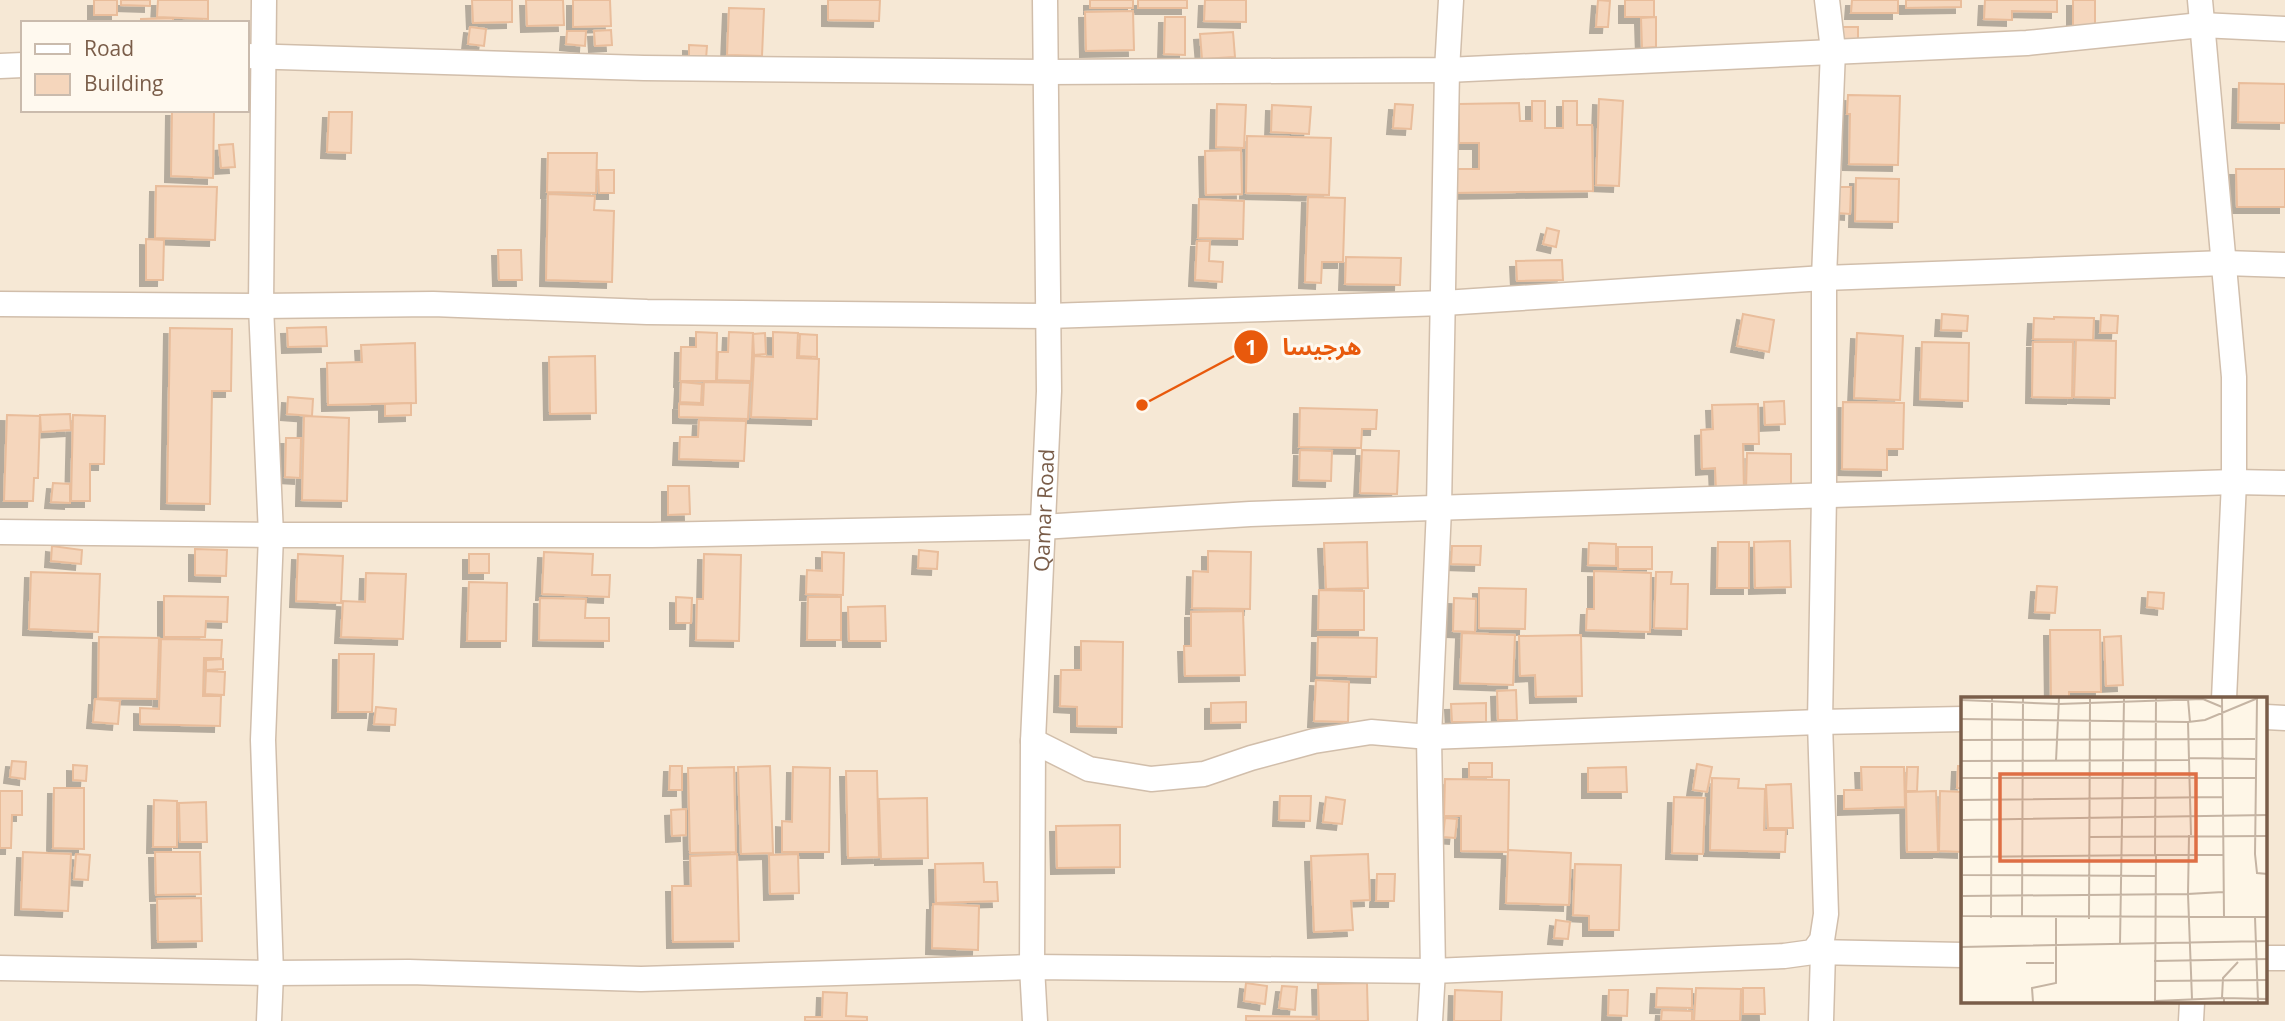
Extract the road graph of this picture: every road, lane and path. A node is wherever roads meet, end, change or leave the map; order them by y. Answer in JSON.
{"nodes":[{"id":1,"x":264,"y":0,"type":"edge"},
{"id":2,"x":1045,"y":0,"type":"edge"},
{"id":3,"x":1451,"y":0,"type":"edge"},
{"id":4,"x":1828,"y":0,"type":"edge"},
{"id":5,"x":2200,"y":0,"type":"edge"},
{"id":6,"x":2201,"y":25,"type":"junction"},
{"id":7,"x":2285,"y":29,"type":"edge"},
{"id":8,"x":1833,"y":50,"type":"junction"},
{"id":9,"x":255,"y":56,"type":"edge"},
{"id":10,"x":21,"y":65,"type":"edge"},
{"id":11,"x":0,"y":66,"type":"edge"},
{"id":12,"x":1447,"y":70,"type":"junction"},
{"id":13,"x":1046,"y":72,"type":"junction"},
{"id":14,"x":2225,"y":263,"type":"junction"},
{"id":15,"x":2285,"y":265,"type":"edge"},
{"id":16,"x":1824,"y":278,"type":"junction"},
{"id":17,"x":1444,"y":303,"type":"junction"},
{"id":18,"x":0,"y":304,"type":"edge"},
{"id":19,"x":261,"y":306,"type":"junction"},
{"id":20,"x":1048,"y":316,"type":"junction"},
{"id":21,"x":2234,"y":482,"type":"junction"},
{"id":22,"x":2285,"y":483,"type":"edge"},
{"id":23,"x":1824,"y":495,"type":"junction"},
{"id":24,"x":1439,"y":508,"type":"junction"},
{"id":25,"x":1042,"y":527,"type":"junction"},
{"id":26,"x":0,"y":532,"type":"edge"},
{"id":27,"x":271,"y":535,"type":"junction"},
{"id":28,"x":2224,"y":697,"type":"edge"},
{"id":29,"x":1961,"y":719,"type":"edge"},
{"id":30,"x":1820,"y":722,"type":"junction"},
{"id":31,"x":1429,"y":737,"type":"junction"},
{"id":32,"x":1033,"y":741,"type":"junction"},
{"id":33,"x":1818,"y":952,"type":"junction"},
{"id":34,"x":1961,"y":955,"type":"edge"},
{"id":35,"x":0,"y":968,"type":"edge"},
{"id":36,"x":1032,"y":968,"type":"junction"},
{"id":37,"x":1433,"y":971,"type":"junction"},
{"id":38,"x":271,"y":973,"type":"junction"},
{"id":39,"x":269,"y":1021,"type":"edge"},
{"id":40,"x":1035,"y":1021,"type":"edge"},
{"id":41,"x":1430,"y":1021,"type":"edge"},
{"id":42,"x":1821,"y":1021,"type":"edge"}],
"edges":[{"from":1,"to":9,"type":"street"},
{"from":2,"to":13,"type":"street","name":"Qamar Road"},
{"from":3,"to":12,"type":"street"},
{"from":4,"to":8,"type":"street"},
{"from":5,"to":6,"type":"street"},
{"from":6,"to":7,"type":"street"},
{"from":6,"to":8,"type":"street"},
{"from":6,"to":14,"type":"street"},
{"from":8,"to":12,"type":"street"},
{"from":8,"to":16,"type":"street"},
{"from":9,"to":13,"type":"street"},
{"from":9,"to":19,"type":"street"},
{"from":10,"to":11,"type":"street"},
{"from":12,"to":13,"type":"street"},
{"from":12,"to":17,"type":"street"},
{"from":13,"to":20,"type":"street","name":"Qamar Road"},
{"from":14,"to":15,"type":"street"},
{"from":14,"to":16,"type":"street"},
{"from":14,"to":21,"type":"street"},
{"from":16,"to":17,"type":"street"},
{"from":16,"to":23,"type":"street"},
{"from":17,"to":20,"type":"street"},
{"from":17,"to":24,"type":"street"},
{"from":18,"to":19,"type":"street"},
{"from":19,"to":20,"type":"street"},
{"from":19,"to":27,"type":"street"},
{"from":20,"to":25,"type":"street","name":"Qamar Road"},
{"from":21,"to":22,"type":"street"},
{"from":21,"to":23,"type":"street"},
{"from":21,"to":28,"type":"street"},
{"from":23,"to":24,"type":"street"},
{"from":23,"to":30,"type":"street"},
{"from":24,"to":25,"type":"street"},
{"from":24,"to":31,"type":"street"},
{"from":25,"to":27,"type":"street"},
{"from":25,"to":32,"type":"street","name":"Qamar Road"},
{"from":26,"to":27,"type":"street"},
{"from":27,"to":38,"type":"street"},
{"from":29,"to":30,"type":"street"},
{"from":30,"to":31,"type":"street"},
{"from":30,"to":33,"type":"street"},
{"from":31,"to":32,"type":"street"},
{"from":31,"to":37,"type":"street"},
{"from":32,"to":36,"type":"street","name":"Qamar Road"},
{"from":33,"to":34,"type":"street"},
{"from":33,"to":37,"type":"street"},
{"from":33,"to":42,"type":"street"},
{"from":35,"to":38,"type":"street"},
{"from":36,"to":37,"type":"street"},
{"from":36,"to":38,"type":"street"},
{"from":36,"to":40,"type":"street","name":"Qamar Road"},
{"from":37,"to":41,"type":"street"},
{"from":38,"to":39,"type":"street"}]}
